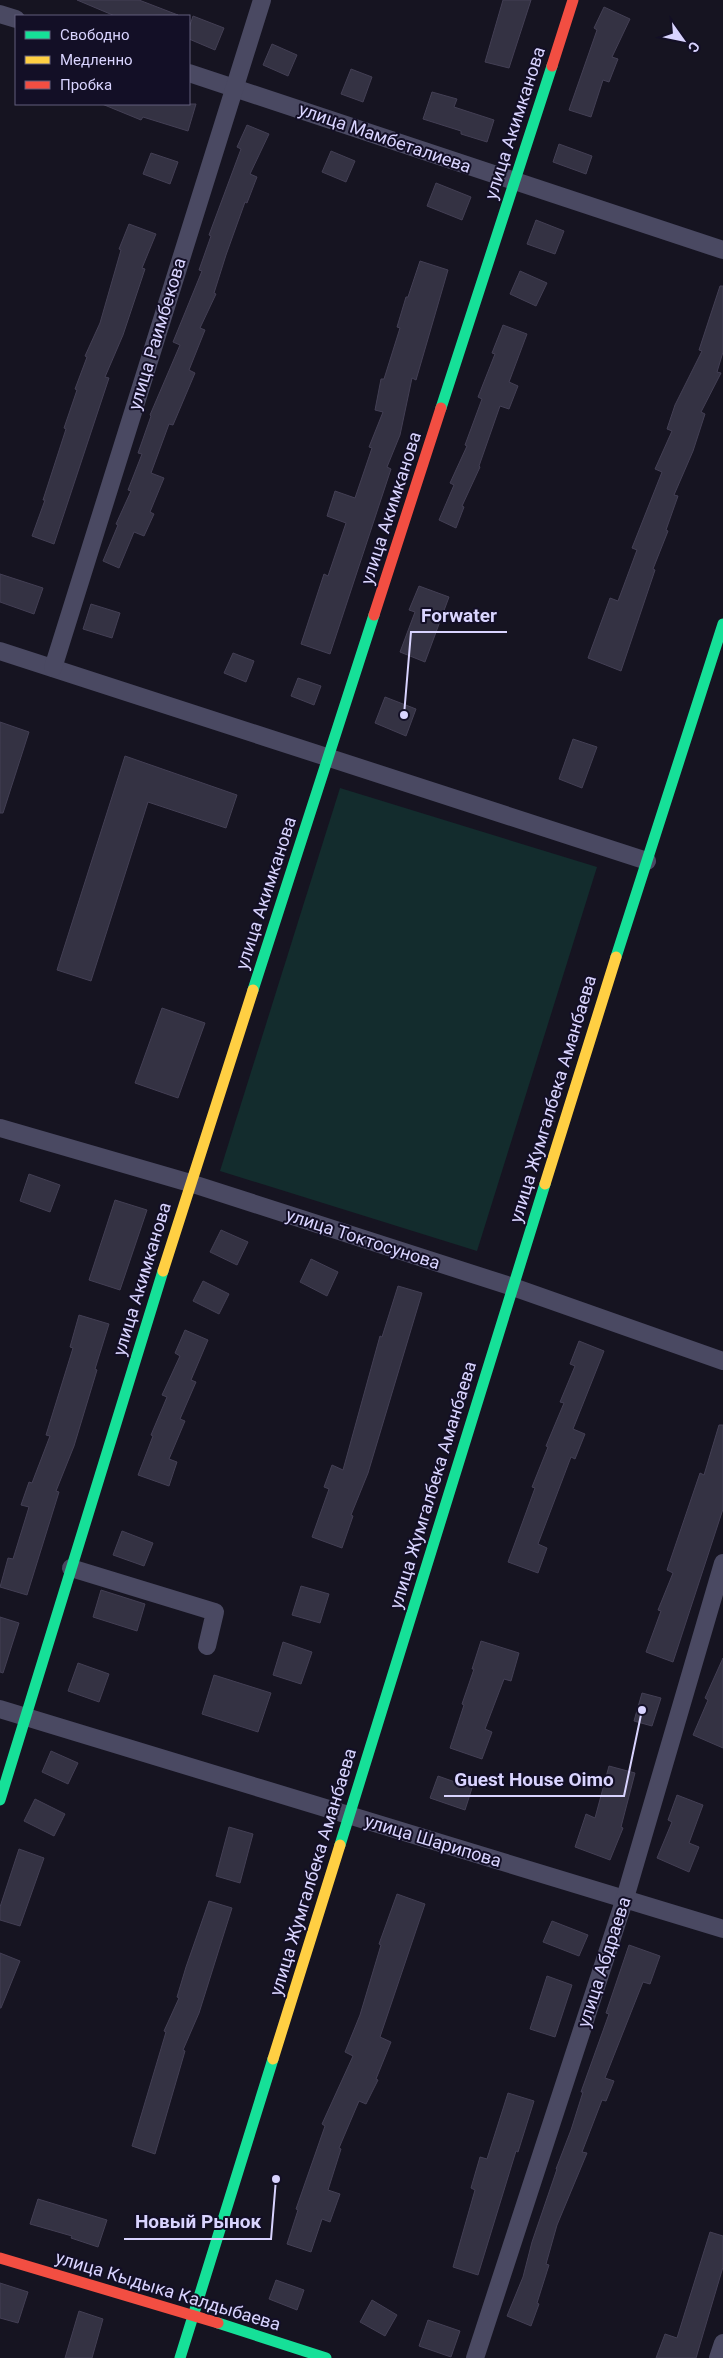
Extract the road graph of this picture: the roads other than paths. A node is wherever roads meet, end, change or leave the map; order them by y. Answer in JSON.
{"nodes":[{"id":1,"x":262,"y":0,"type":"edge"},
{"id":2,"x":573,"y":0,"type":"edge"},
{"id":3,"x":0,"y":14,"type":"edge"},
{"id":4,"x":15,"y":19,"type":"edge"},
{"id":5,"x":190,"y":73,"type":"edge"},
{"id":6,"x":234,"y":88,"type":"junction"},
{"id":7,"x":515,"y":182,"type":"junction"},
{"id":8,"x":723,"y":250,"type":"edge"},
{"id":9,"x":723,"y":624,"type":"edge"},
{"id":10,"x":0,"y":651,"type":"edge"},
{"id":11,"x":53,"y":668,"type":"junction"},
{"id":12,"x":328,"y":758,"type":"junction"},
{"id":13,"x":647,"y":862,"type":"junction"},
{"id":14,"x":0,"y":1128,"type":"edge"},
{"id":15,"x":190,"y":1183,"type":"junction"},
{"id":16,"x":513,"y":1287,"type":"junction"},
{"id":17,"x":723,"y":1361,"type":"edge"},
{"id":18,"x":723,"y":1563,"type":"edge"},
{"id":19,"x":71,"y":1568,"type":"junction"},
{"id":20,"x":207,"y":1646,"type":"dead end"},
{"id":21,"x":0,"y":1709,"type":"edge"},
{"id":22,"x":26,"y":1717,"type":"junction"},
{"id":23,"x":0,"y":1800,"type":"edge"},
{"id":24,"x":349,"y":1816,"type":"junction"},
{"id":25,"x":625,"y":1898,"type":"junction"},
{"id":26,"x":723,"y":1929,"type":"edge"},
{"id":27,"x":0,"y":2258,"type":"edge"},
{"id":28,"x":194,"y":2315,"type":"junction"},
{"id":29,"x":723,"y":2343,"type":"edge"},
{"id":30,"x":180,"y":2358,"type":"edge"},
{"id":31,"x":326,"y":2358,"type":"edge"},
{"id":32,"x":475,"y":2358,"type":"edge"},
{"id":33,"x":718,"y":2358,"type":"edge"}],
"edges":[{"from":1,"to":6,"type":"street","name":"улица Раимбекова"},
{"from":2,"to":7,"type":"street","name":"улица Акимканова"},
{"from":3,"to":4,"type":"street"},
{"from":5,"to":6,"type":"street","name":"улица Мамбеталиева"},
{"from":6,"to":7,"type":"street","name":"улица Мамбеталиева"},
{"from":6,"to":11,"type":"street","name":"улица Раимбекова"},
{"from":7,"to":8,"type":"street","name":"улица Мамбеталиева"},
{"from":7,"to":12,"type":"street","name":"улица Акимканова"},
{"from":9,"to":13,"type":"street","name":"улица Жумгалбека Аманбаева"},
{"from":10,"to":11,"type":"street"},
{"from":11,"to":12,"type":"street"},
{"from":12,"to":13,"type":"street"},
{"from":12,"to":15,"type":"street","name":"улица Акимканова"},
{"from":13,"to":16,"type":"street","name":"улица Жумгалбека Аманбаева"},
{"from":14,"to":15,"type":"street","name":"улица Токтосунова"},
{"from":15,"to":16,"type":"street","name":"улица Токтосунова"},
{"from":15,"to":19,"type":"street","name":"улица Акимканова"},
{"from":16,"to":17,"type":"street","name":"улица Токтосунова"},
{"from":16,"to":24,"type":"street","name":"улица Жумгалбека Аманбаева"},
{"from":18,"to":25,"type":"street","name":"улица Абдраева"},
{"from":19,"to":20,"type":"street"},
{"from":19,"to":22,"type":"street","name":"улица Акимканова"},
{"from":21,"to":22,"type":"street","name":"улица Шарипова"},
{"from":22,"to":23,"type":"street","name":"улица Акимканова"},
{"from":22,"to":24,"type":"street","name":"улица Шарипова"},
{"from":24,"to":25,"type":"street","name":"улица Шарипова"},
{"from":24,"to":28,"type":"street","name":"улица Жумгалбека Аманбаева"},
{"from":25,"to":26,"type":"street","name":"улица Шарипова"},
{"from":25,"to":32,"type":"street","name":"улица Абдраева"},
{"from":27,"to":28,"type":"street","name":"улица Кыдыка Калдыбаева"},
{"from":28,"to":30,"type":"street","name":"улица Жумгалбека Аманбаева"},
{"from":28,"to":31,"type":"street","name":"улица Кыдыка Калдыбаева"},
{"from":29,"to":33,"type":"street"}]}
